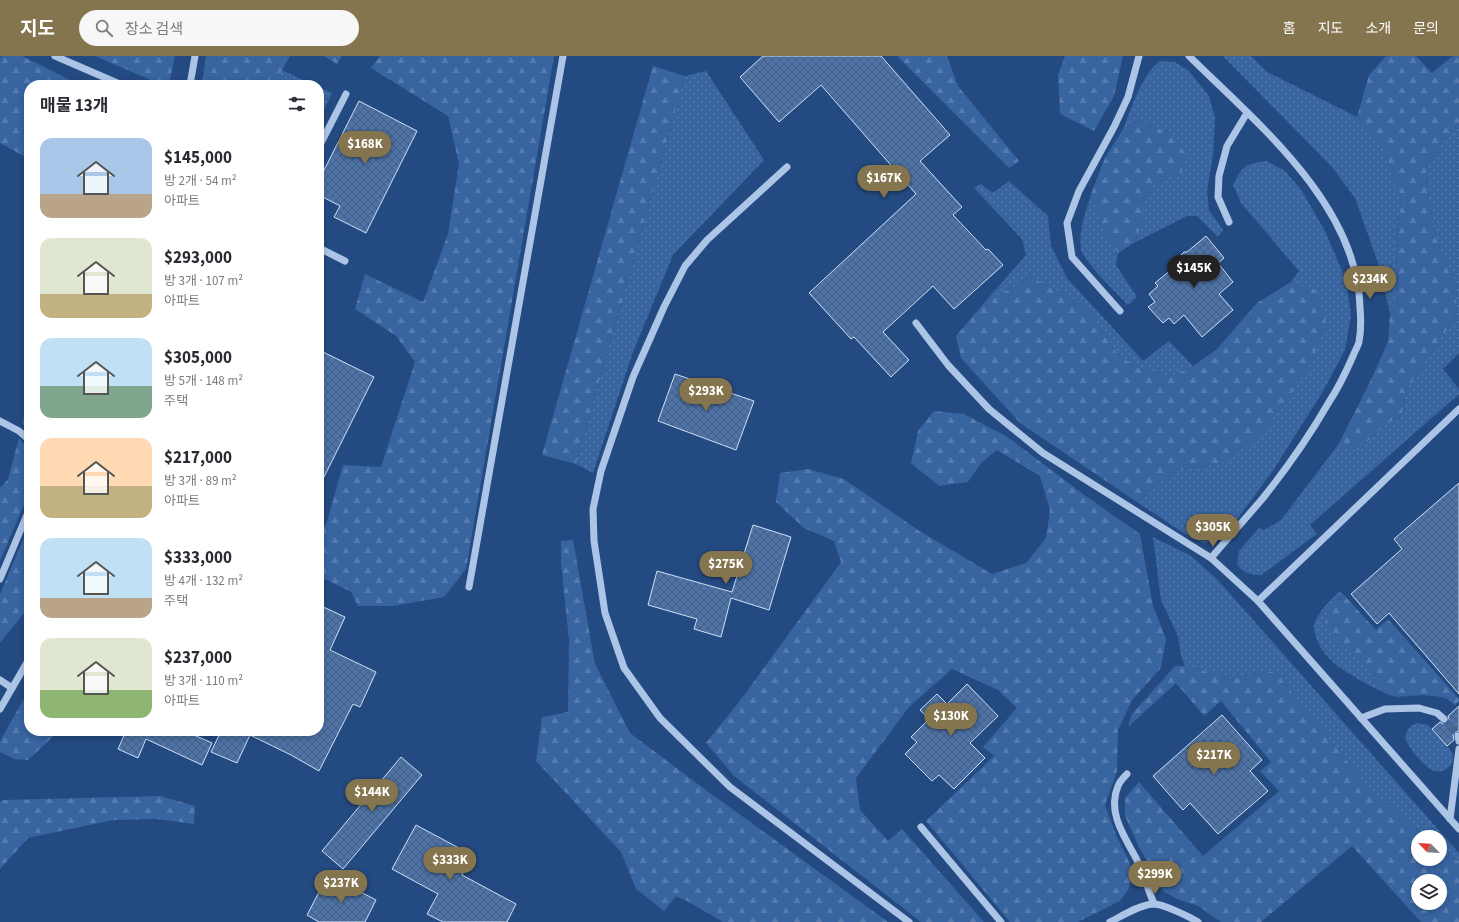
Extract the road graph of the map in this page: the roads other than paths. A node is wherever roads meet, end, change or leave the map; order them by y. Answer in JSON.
{"nodes":[{"id":1,"x":55,"y":56,"type":"edge"},
{"id":2,"x":195,"y":56,"type":"edge"},
{"id":3,"x":563,"y":56,"type":"edge"},
{"id":4,"x":1139,"y":56,"type":"edge"},
{"id":5,"x":1189,"y":56,"type":"edge"},
{"id":6,"x":110,"y":80,"type":"edge"},
{"id":7,"x":191,"y":80,"type":"edge"},
{"id":8,"x":346,"y":94,"type":"dead end"},
{"id":9,"x":1247,"y":113,"type":"junction"},
{"id":10,"x":324,"y":137,"type":"edge"},
{"id":11,"x":788,"y":167,"type":"dead end"},
{"id":12,"x":1229,"y":222,"type":"dead end"},
{"id":13,"x":324,"y":250,"type":"edge"},
{"id":14,"x":345,"y":261,"type":"dead end"},
{"id":15,"x":1120,"y":311,"type":"dead end"},
{"id":16,"x":916,"y":323,"type":"dead end"},
{"id":17,"x":1459,"y":410,"type":"edge"},
{"id":18,"x":0,"y":421,"type":"edge"},
{"id":19,"x":24,"y":436,"type":"edge"},
{"id":20,"x":24,"y":522,"type":"edge"},
{"id":21,"x":1211,"y":558,"type":"junction"},
{"id":22,"x":0,"y":579,"type":"edge"},
{"id":23,"x":469,"y":587,"type":"dead end"},
{"id":24,"x":1258,"y":601,"type":"junction"},
{"id":25,"x":24,"y":668,"type":"edge"},
{"id":26,"x":0,"y":680,"type":"edge"},
{"id":27,"x":12,"y":688,"type":"junction"},
{"id":28,"x":0,"y":709,"type":"edge"},
{"id":29,"x":1361,"y":718,"type":"junction"},
{"id":30,"x":1444,"y":719,"type":"tunnel mouth"},
{"id":31,"x":1459,"y":749,"type":"edge"},
{"id":32,"x":1127,"y":774,"type":"dead end"},
{"id":33,"x":1450,"y":819,"type":"junction"},
{"id":34,"x":921,"y":827,"type":"dead end"},
{"id":35,"x":1459,"y":829,"type":"edge"},
{"id":36,"x":1154,"y":904,"type":"junction"},
{"id":37,"x":909,"y":922,"type":"edge"},
{"id":38,"x":1001,"y":922,"type":"edge"},
{"id":39,"x":1110,"y":922,"type":"edge"},
{"id":40,"x":1198,"y":922,"type":"edge"}],
"edges":[{"from":1,"to":6,"type":"street"},
{"from":2,"to":7,"type":"street"},
{"from":3,"to":23,"type":"street"},
{"from":4,"to":15,"type":"street"},
{"from":5,"to":9,"type":"street"},
{"from":8,"to":10,"type":"street"},
{"from":9,"to":12,"type":"street"},
{"from":9,"to":21,"type":"street"},
{"from":11,"to":37,"type":"street"},
{"from":13,"to":14,"type":"street"},
{"from":16,"to":21,"type":"street"},
{"from":17,"to":24,"type":"street"},
{"from":18,"to":19,"type":"street"},
{"from":20,"to":22,"type":"street"},
{"from":21,"to":24,"type":"street"},
{"from":24,"to":29,"type":"street"},
{"from":25,"to":27,"type":"street"},
{"from":26,"to":27,"type":"street"},
{"from":27,"to":28,"type":"street"},
{"from":29,"to":30,"type":"street"},
{"from":29,"to":33,"type":"street"},
{"from":31,"to":33,"type":"street"},
{"from":32,"to":36,"type":"street"},
{"from":33,"to":35,"type":"street"},
{"from":34,"to":38,"type":"street"},
{"from":36,"to":39,"type":"street"},
{"from":36,"to":40,"type":"street"}]}
